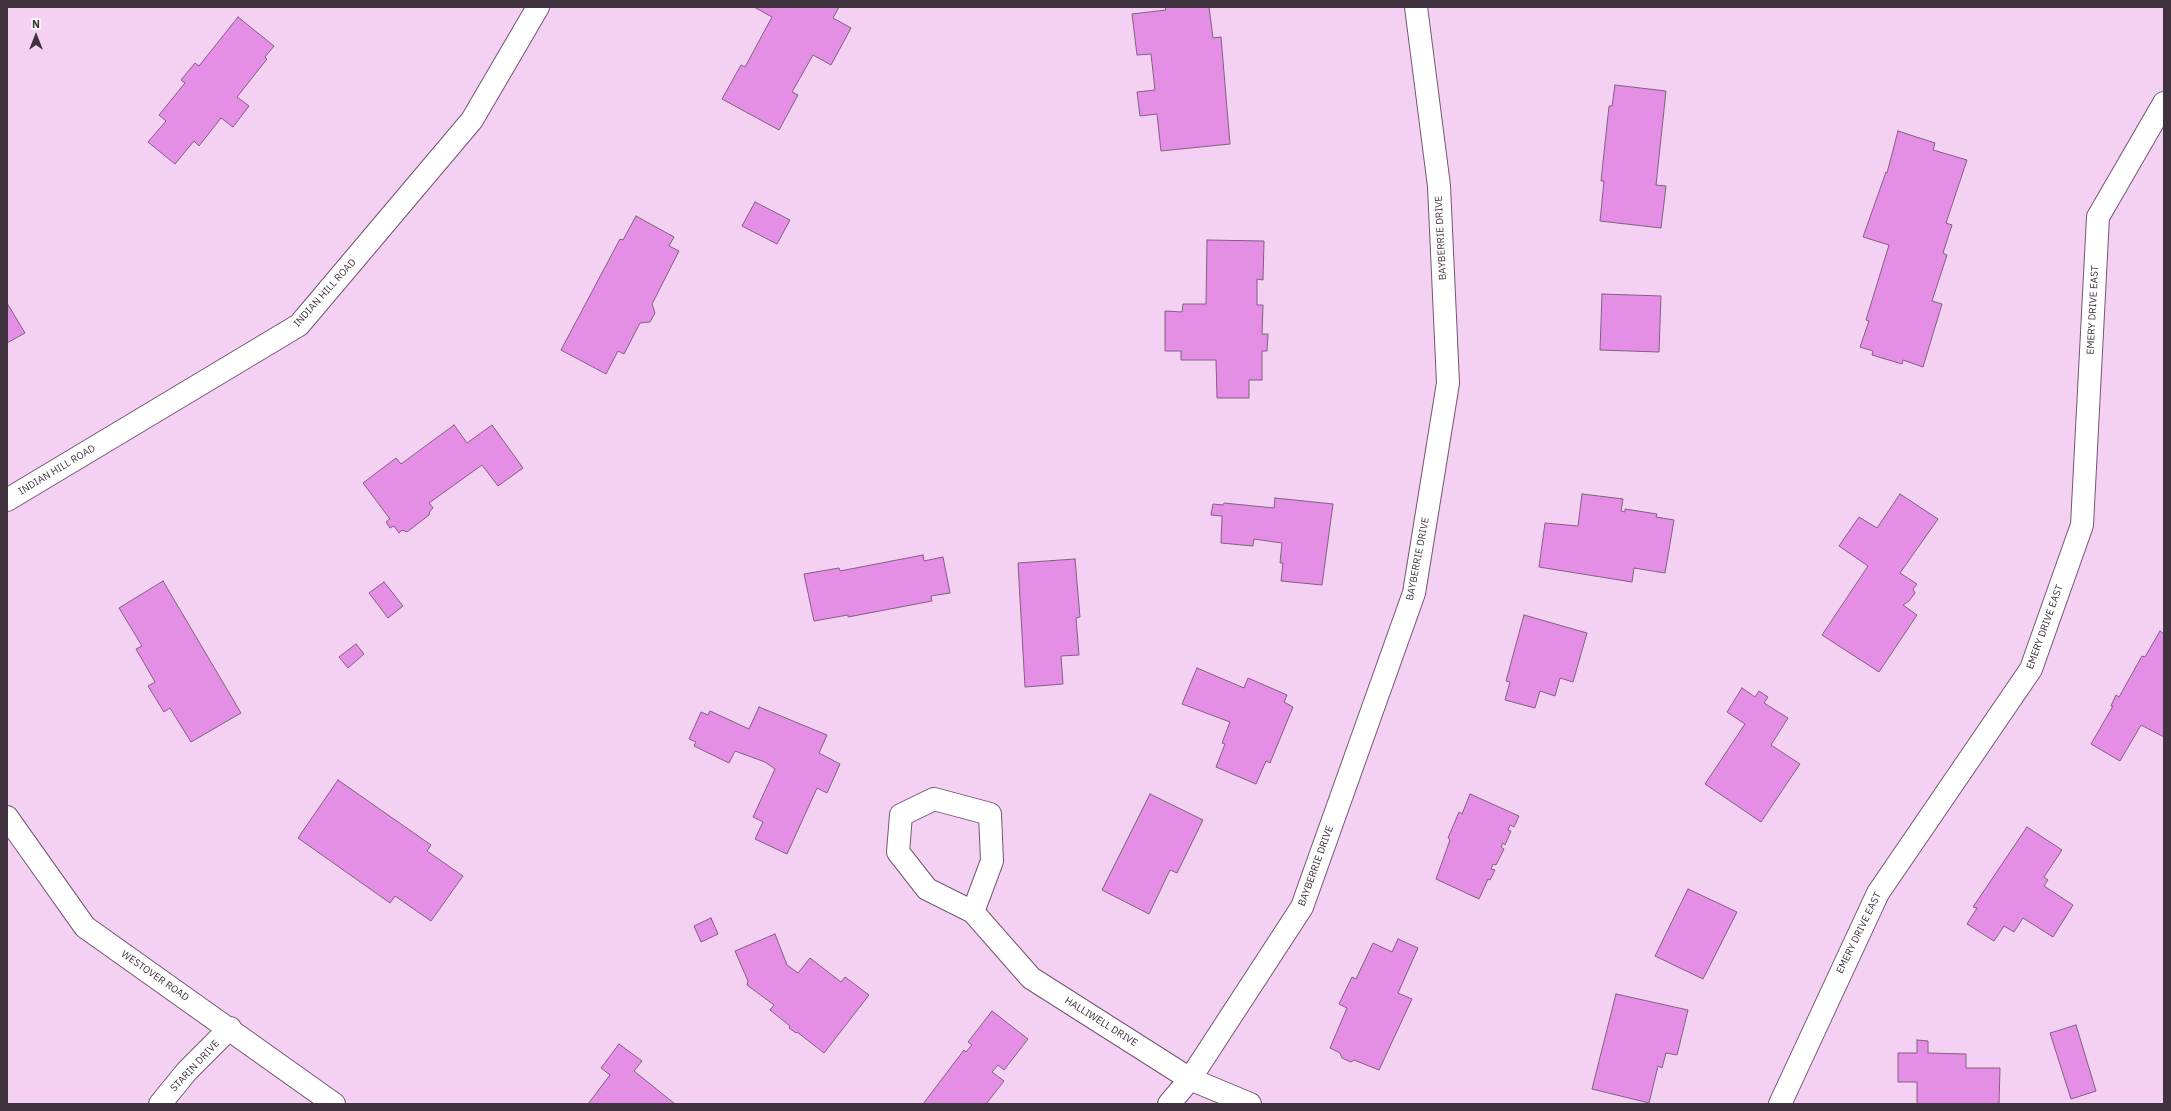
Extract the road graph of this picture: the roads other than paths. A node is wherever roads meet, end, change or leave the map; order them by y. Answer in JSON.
{"nodes":[{"id":1,"x":538,"y":7,"type":"edge"},
{"id":2,"x":1416,"y":7,"type":"edge"},
{"id":3,"x":2164,"y":103,"type":"edge"},
{"id":4,"x":7,"y":500,"type":"edge"},
{"id":5,"x":7,"y":817,"type":"edge"},
{"id":6,"x":973,"y":912,"type":"junction"},
{"id":7,"x":230,"y":1028,"type":"junction"},
{"id":8,"x":1190,"y":1079,"type":"junction"},
{"id":9,"x":160,"y":1104,"type":"edge"},
{"id":10,"x":334,"y":1104,"type":"edge"},
{"id":11,"x":1169,"y":1104,"type":"edge"},
{"id":12,"x":1250,"y":1104,"type":"edge"},
{"id":13,"x":1780,"y":1104,"type":"edge"}],
"edges":[{"from":1,"to":4,"type":"street","name":"INDIAN HILL ROAD"},
{"from":2,"to":8,"type":"street","name":"BAYBERRIE DRIVE"},
{"from":3,"to":13,"type":"street","name":"EMERY DRIVE EAST"},
{"from":5,"to":7,"type":"street","name":"WESTOVER ROAD"},
{"from":6,"to":6,"type":"street","name":"HALLIWELL DRIVE"},
{"from":6,"to":8,"type":"street","name":"HALLIWELL DRIVE"},
{"from":7,"to":9,"type":"street","name":"STARIN DRIVE"},
{"from":7,"to":10,"type":"street","name":"WESTOVER ROAD"},
{"from":8,"to":11,"type":"street","name":"BAYBERRIE DRIVE"},
{"from":8,"to":12,"type":"street","name":"HALLIWELL DRIVE"}]}
